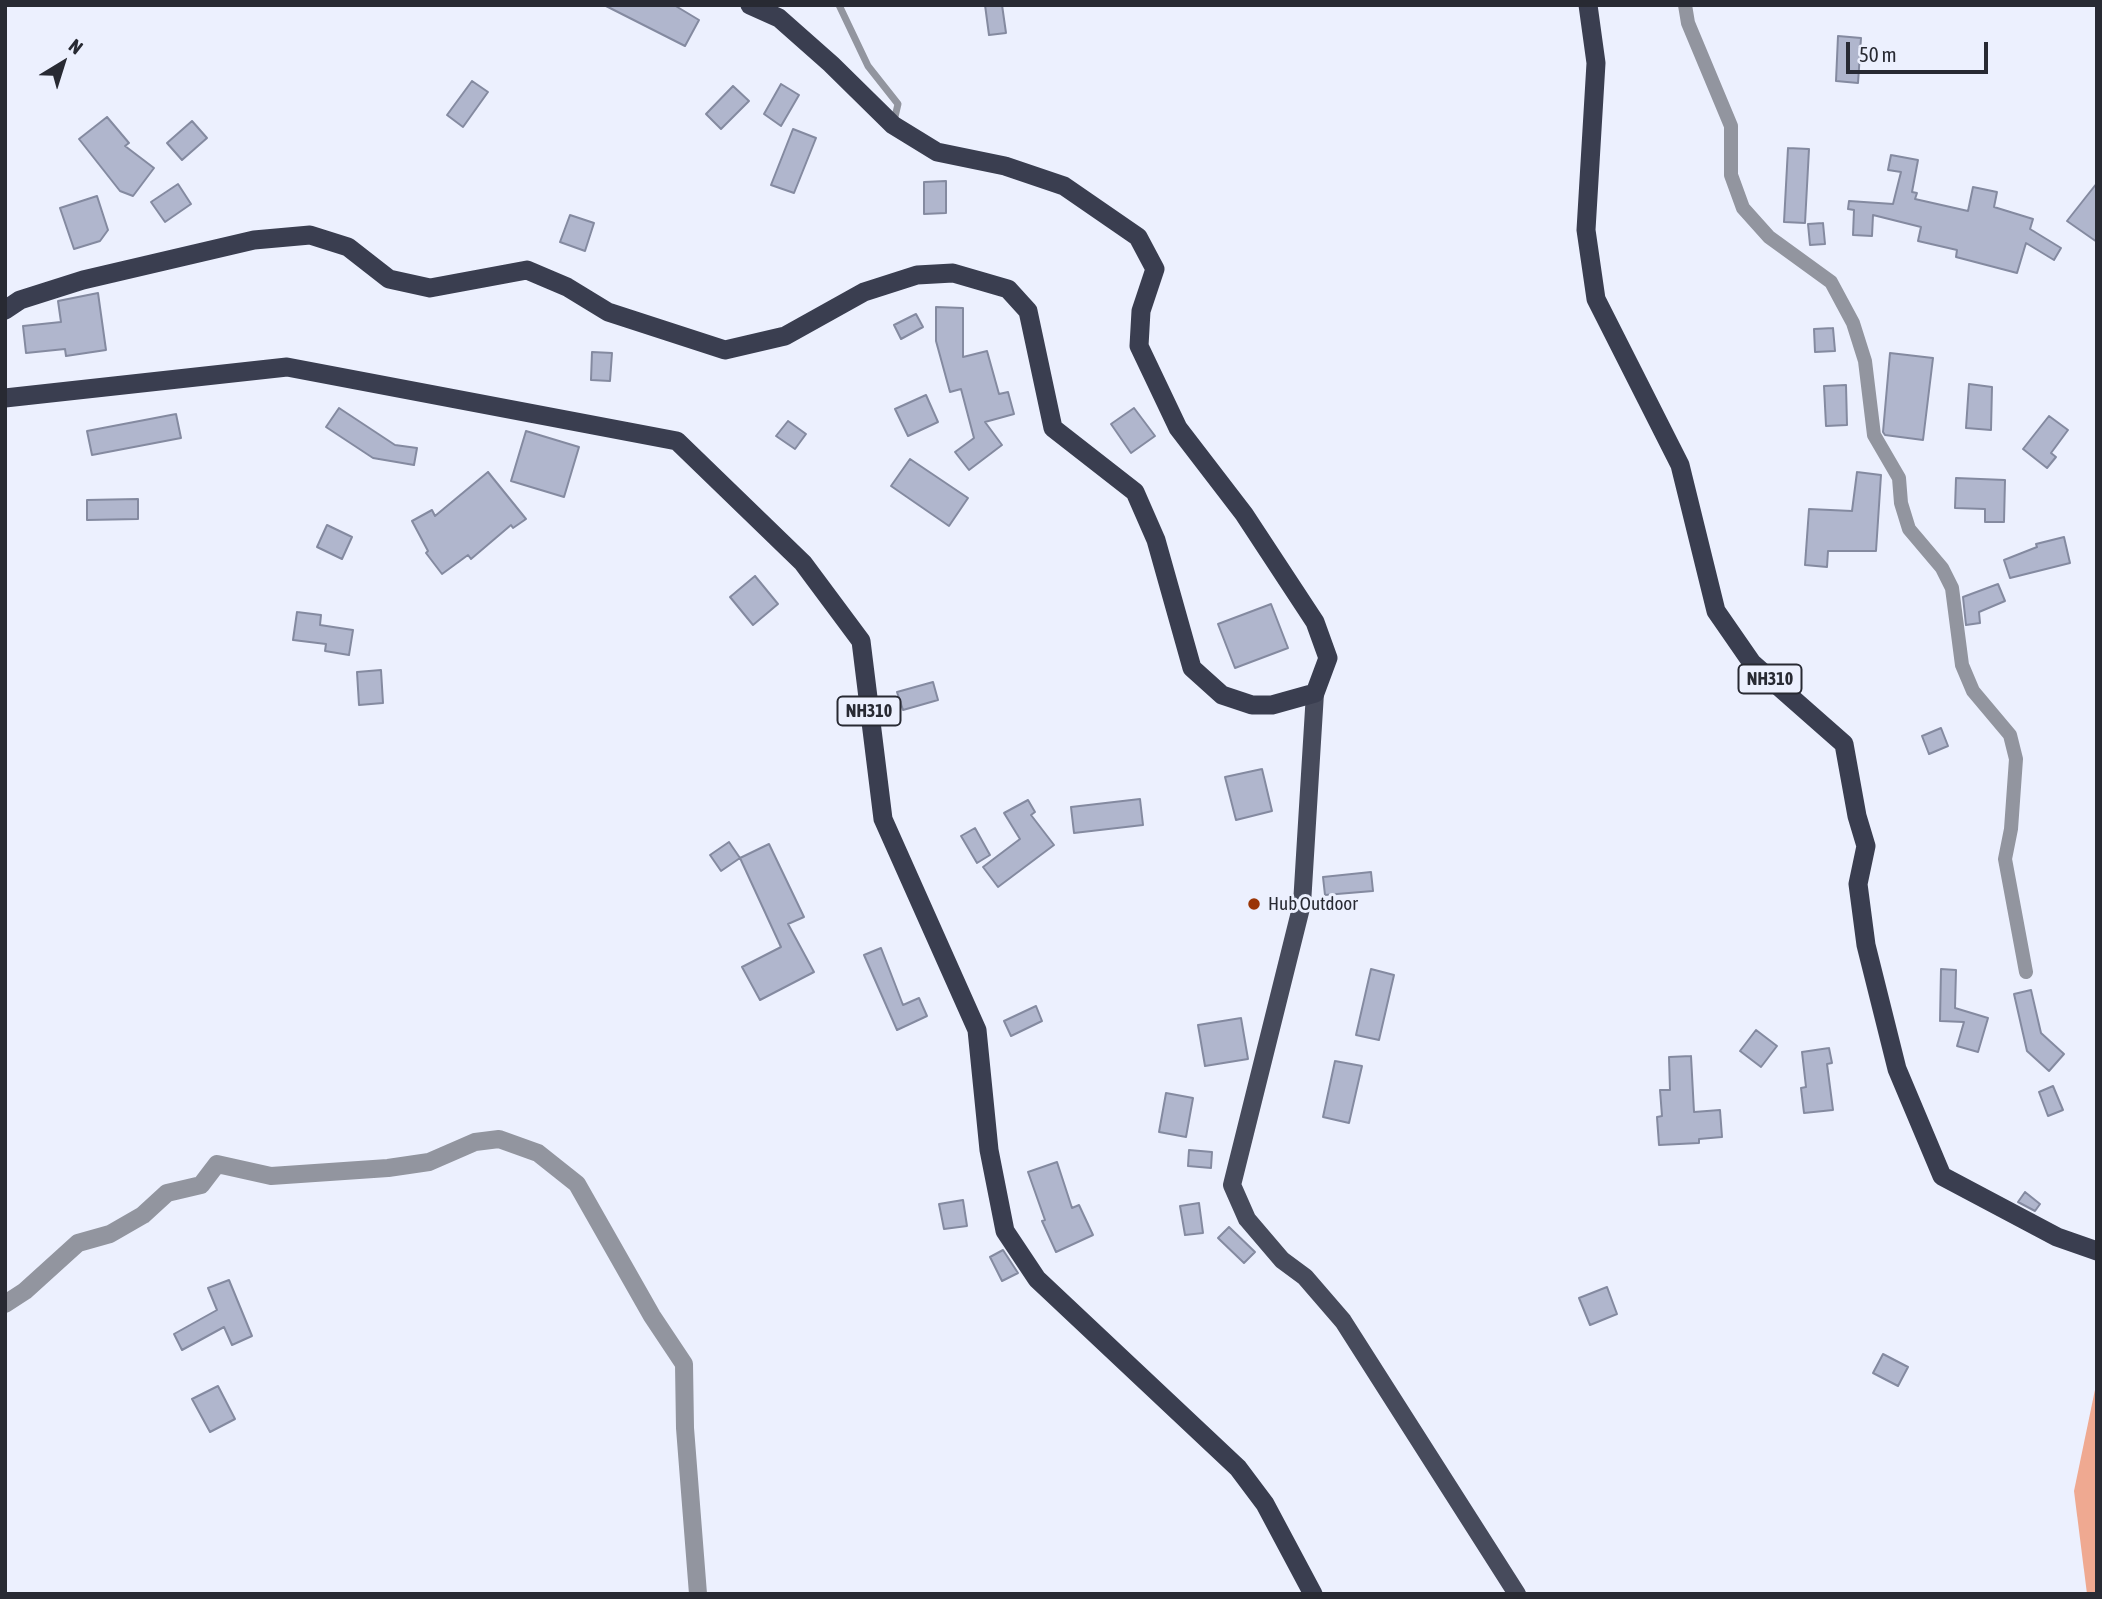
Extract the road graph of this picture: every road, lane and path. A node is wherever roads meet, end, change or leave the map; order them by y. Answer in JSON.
{"nodes":[{"id":1,"x":750,"y":5,"type":"edge"},
{"id":2,"x":839,"y":5,"type":"edge"},
{"id":3,"x":1588,"y":5,"type":"edge"},
{"id":4,"x":1685,"y":5,"type":"edge"},
{"id":5,"x":893,"y":125,"type":"junction"},
{"id":6,"x":5,"y":310,"type":"edge"},
{"id":7,"x":5,"y":398,"type":"edge"},
{"id":8,"x":1315,"y":693,"type":"junction"},
{"id":9,"x":2026,"y":972,"type":"dead end"},
{"id":10,"x":2097,"y":1251,"type":"edge"},
{"id":11,"x":5,"y":1304,"type":"edge"},
{"id":12,"x":698,"y":1594,"type":"edge"},
{"id":13,"x":1312,"y":1594,"type":"edge"},
{"id":14,"x":1517,"y":1594,"type":"edge"}],
"edges":[{"from":1,"to":5,"type":"highway"},
{"from":2,"to":5,"type":"lane"},
{"from":3,"to":10,"type":"highway","number":"NH310"},
{"from":4,"to":9,"type":"street"},
{"from":5,"to":8,"type":"highway"},
{"from":6,"to":8,"type":"highway"},
{"from":7,"to":13,"type":"highway","number":"NH310"},
{"from":8,"to":14,"type":"main road"},
{"from":11,"to":12,"type":"street"}]}
